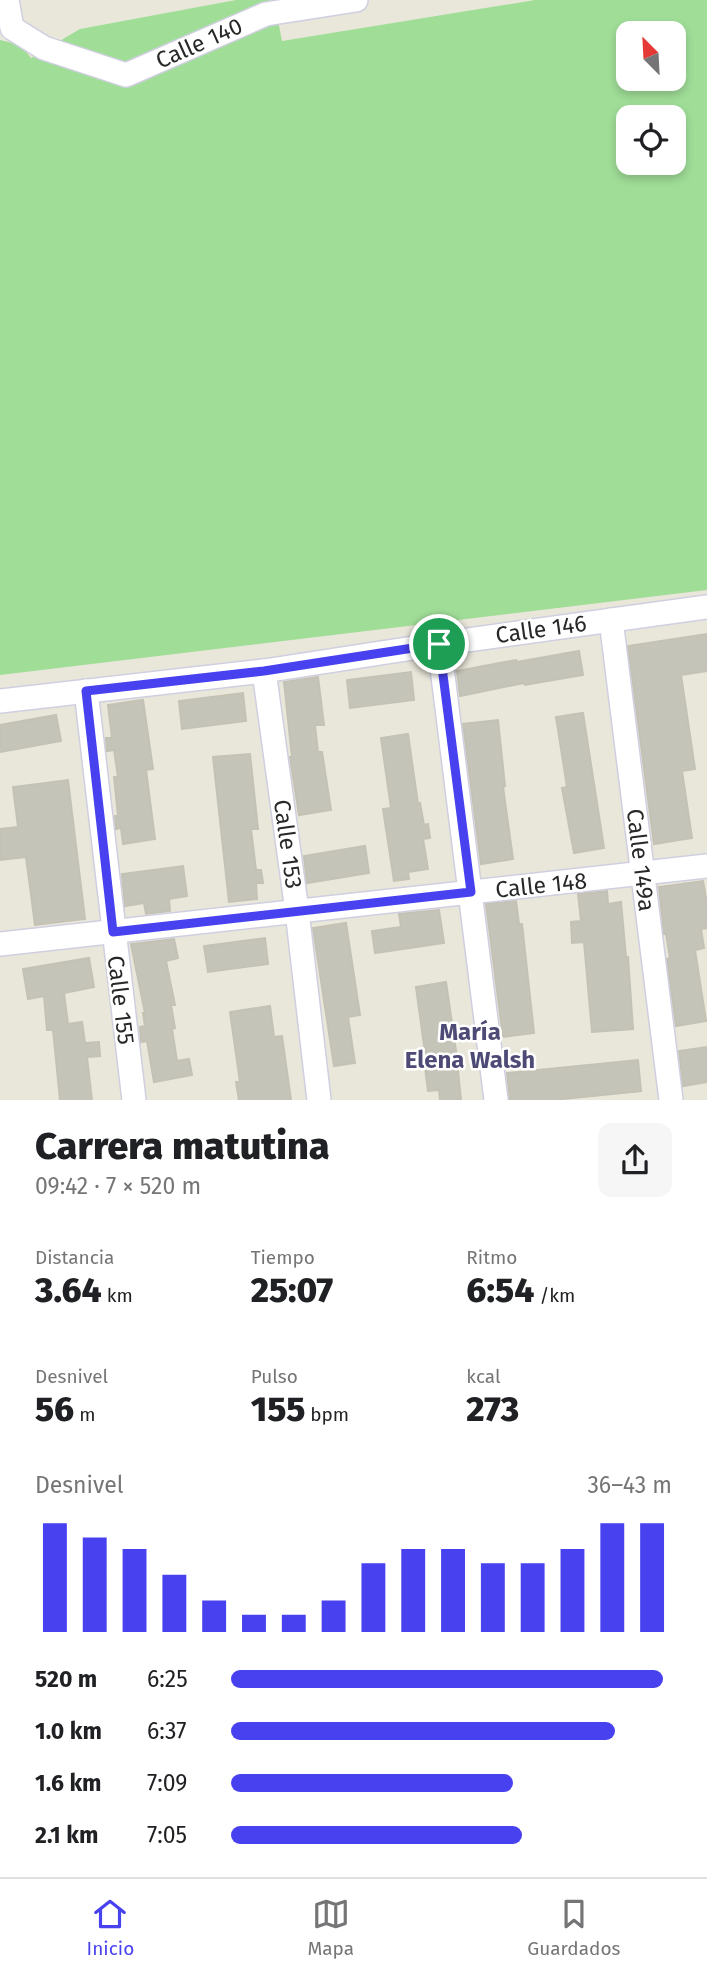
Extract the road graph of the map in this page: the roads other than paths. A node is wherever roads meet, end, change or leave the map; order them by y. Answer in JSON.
{"nodes":[{"id":1,"x":7,"y":0,"type":"edge"},
{"id":2,"x":356,"y":0,"type":"edge"},
{"id":3,"x":265,"y":7,"type":"edge"},
{"id":4,"x":707,"y":607,"type":"edge"},
{"id":5,"x":611,"y":620,"type":"junction"},
{"id":6,"x":439,"y":644,"type":"junction"},
{"id":7,"x":264,"y":671,"type":"junction"},
{"id":8,"x":86,"y":691,"type":"junction"},
{"id":9,"x":0,"y":701,"type":"edge"},
{"id":10,"x":707,"y":866,"type":"edge"},
{"id":11,"x":643,"y":873,"type":"junction"},
{"id":12,"x":471,"y":892,"type":"junction"},
{"id":13,"x":298,"y":911,"type":"junction"},
{"id":14,"x":113,"y":932,"type":"junction"},
{"id":15,"x":0,"y":944,"type":"edge"},
{"id":16,"x":134,"y":1100,"type":"edge"},
{"id":17,"x":318,"y":1100,"type":"edge"},
{"id":18,"x":496,"y":1100,"type":"edge"},
{"id":19,"x":671,"y":1100,"type":"edge"}],
"edges":[{"from":1,"to":3,"type":"street","name":"Calle 140"},
{"from":2,"to":3,"type":"street","name":"Calle 140"},
{"from":4,"to":5,"type":"street","name":"Calle 146"},
{"from":5,"to":6,"type":"street","name":"Calle 146"},
{"from":5,"to":11,"type":"street","name":"Calle 149a"},
{"from":6,"to":7,"type":"street","name":"Calle 146"},
{"from":6,"to":12,"type":"street"},
{"from":7,"to":8,"type":"street","name":"Calle 146"},
{"from":7,"to":13,"type":"street","name":"Calle 153"},
{"from":8,"to":9,"type":"street","name":"Calle 146"},
{"from":8,"to":14,"type":"street","name":"Calle 155"},
{"from":10,"to":11,"type":"street","name":"Calle 148"},
{"from":11,"to":12,"type":"street","name":"Calle 148"},
{"from":11,"to":19,"type":"street","name":"Calle 149a"},
{"from":12,"to":13,"type":"street","name":"Calle 148"},
{"from":12,"to":18,"type":"street"},
{"from":13,"to":14,"type":"street","name":"Calle 148"},
{"from":13,"to":17,"type":"street","name":"Calle 153"},
{"from":14,"to":15,"type":"street","name":"Calle 148"},
{"from":14,"to":16,"type":"street","name":"Calle 155"}]}
